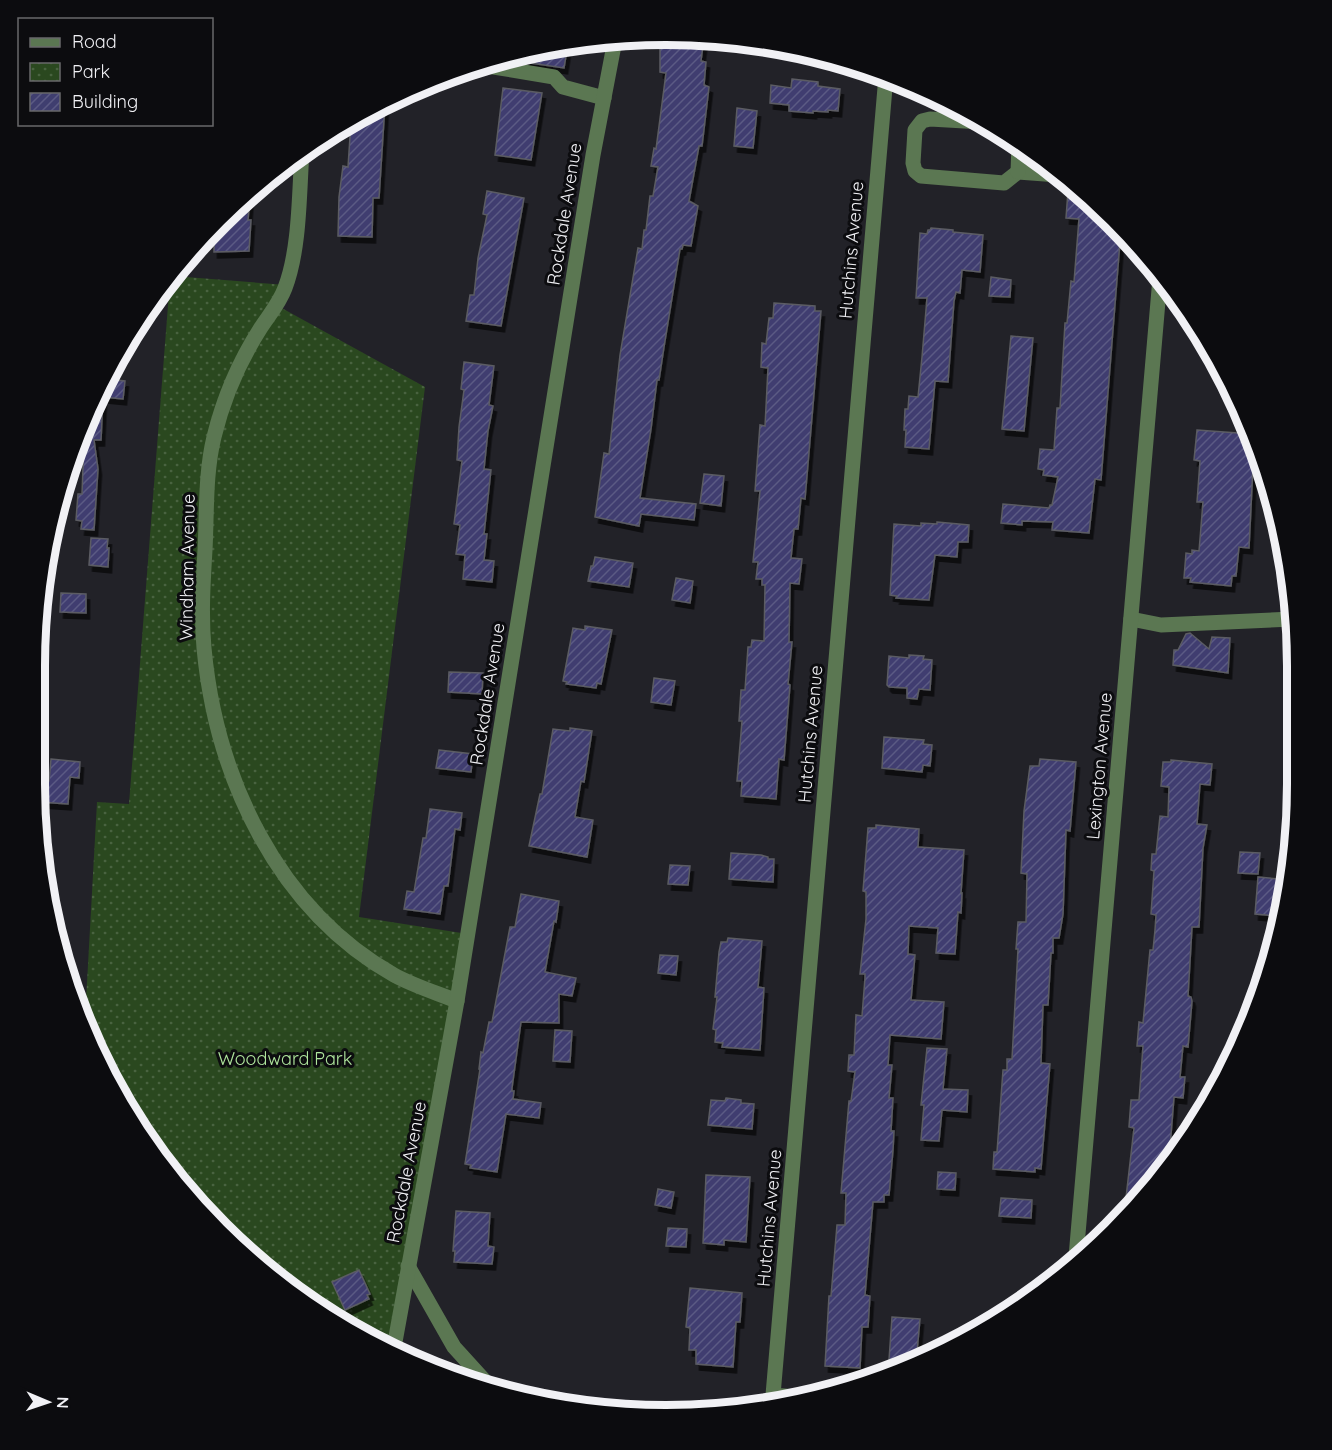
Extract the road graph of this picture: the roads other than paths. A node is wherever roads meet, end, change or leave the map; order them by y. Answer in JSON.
{"nodes":[{"id":1,"x":614,"y":47,"type":"edge"},
{"id":2,"x":499,"y":68,"type":"edge"},
{"id":3,"x":885,"y":85,"type":"edge"},
{"id":4,"x":604,"y":98,"type":"junction"},
{"id":5,"x":963,"y":121,"type":"edge"},
{"id":6,"x":1019,"y":155,"type":"edge"},
{"id":7,"x":301,"y":164,"type":"edge"},
{"id":8,"x":1018,"y":172,"type":"junction"},
{"id":9,"x":1045,"y":174,"type":"edge"},
{"id":10,"x":1159,"y":288,"type":"edge"},
{"id":11,"x":1131,"y":619,"type":"junction"},
{"id":12,"x":1285,"y":619,"type":"edge"},
{"id":13,"x":458,"y":1001,"type":"junction"},
{"id":14,"x":1077,"y":1249,"type":"edge"},
{"id":15,"x":408,"y":1266,"type":"junction"},
{"id":16,"x":395,"y":1343,"type":"edge"},
{"id":17,"x":480,"y":1376,"type":"edge"},
{"id":18,"x":775,"y":1395,"type":"edge"}],
"edges":[{"from":1,"to":4,"type":"street","name":"Rockdale Avenue"},
{"from":2,"to":4,"type":"street"},
{"from":3,"to":18,"type":"street","name":"Hutchins Avenue"},
{"from":4,"to":13,"type":"street","name":"Rockdale Avenue"},
{"from":5,"to":8,"type":"street"},
{"from":6,"to":8,"type":"street"},
{"from":7,"to":13,"type":"street","name":"Windham Avenue"},
{"from":8,"to":9,"type":"street"},
{"from":10,"to":11,"type":"street","name":"Lexington Avenue"},
{"from":11,"to":12,"type":"street"},
{"from":11,"to":14,"type":"street","name":"Lexington Avenue"},
{"from":13,"to":15,"type":"street","name":"Rockdale Avenue"},
{"from":15,"to":16,"type":"street","name":"Rockdale Avenue"},
{"from":15,"to":17,"type":"street"}]}
